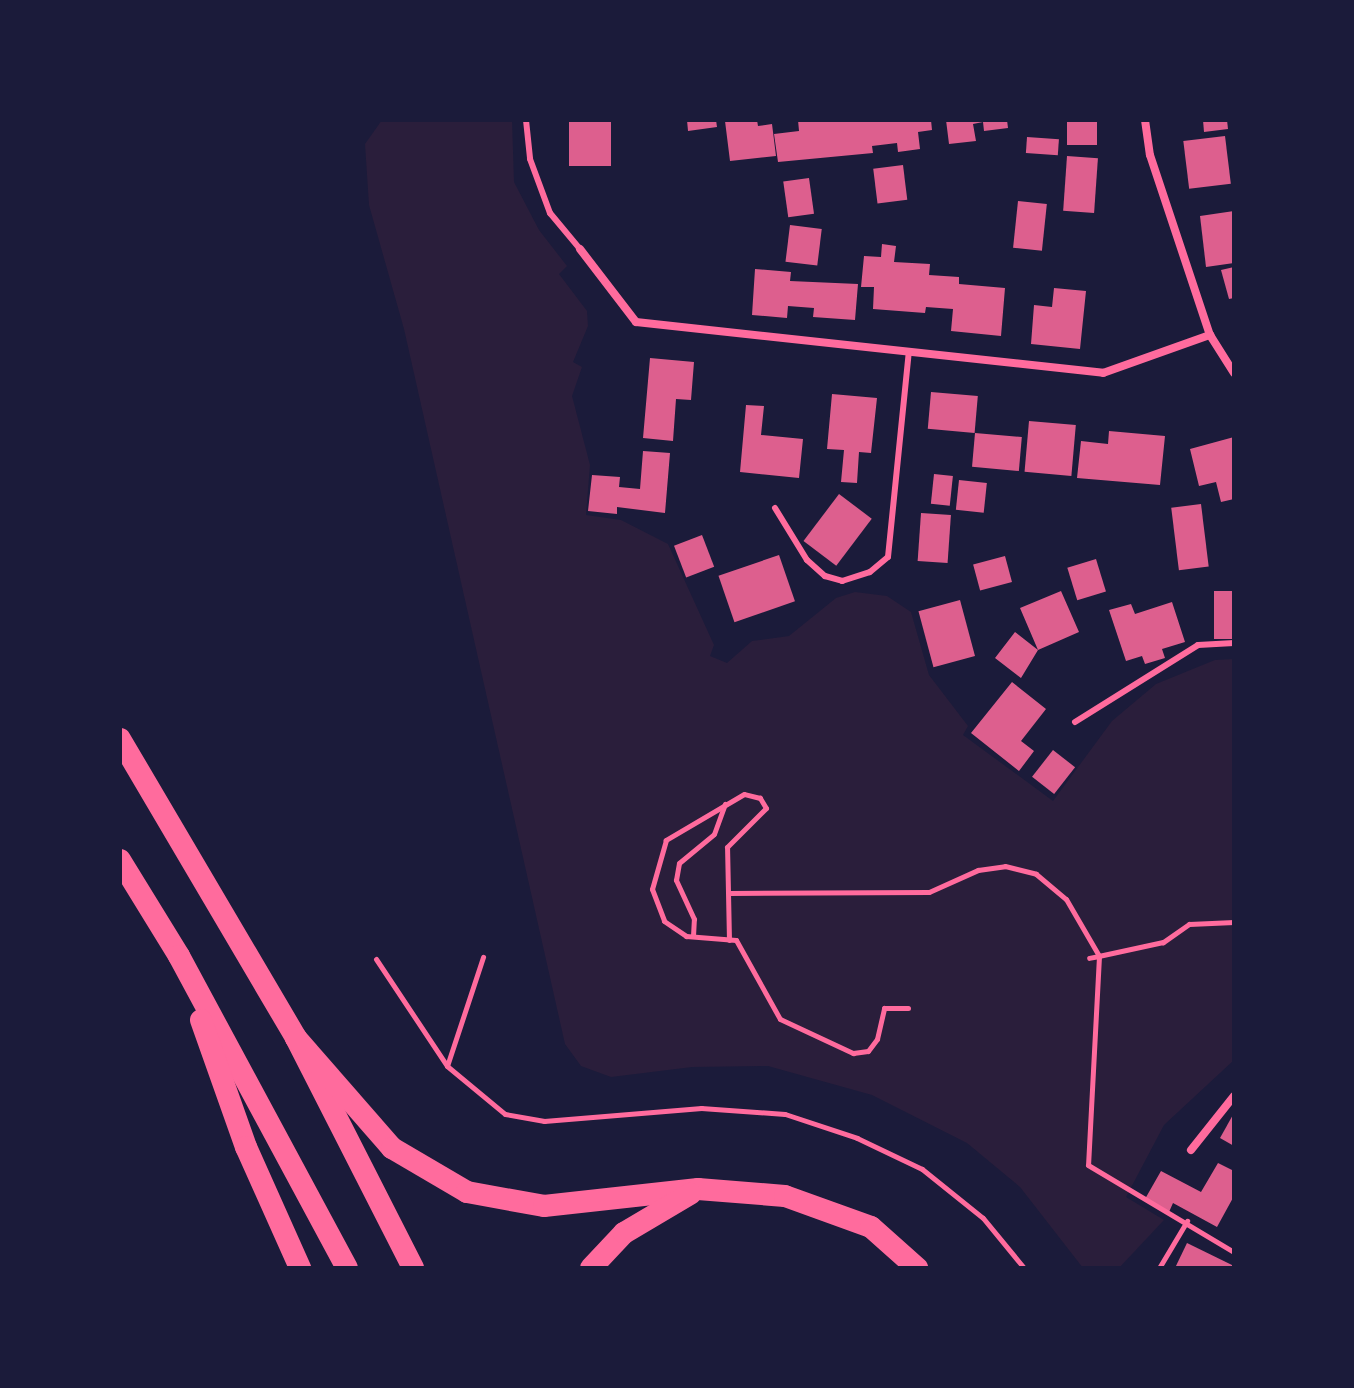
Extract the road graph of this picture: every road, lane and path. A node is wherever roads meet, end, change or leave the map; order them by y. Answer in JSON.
{"nodes":[{"id":1,"x":526,"y":120,"type":"edge"},
{"id":2,"x":1145,"y":120,"type":"edge"},
{"id":3,"x":580,"y":249,"type":"joint"},
{"id":4,"x":1210,"y":335,"type":"junction"},
{"id":5,"x":909,"y":352,"type":"junction"},
{"id":6,"x":1234,"y":373,"type":"edge"},
{"id":7,"x":775,"y":508,"type":"dead end"},
{"id":8,"x":1234,"y":643,"type":"edge"},
{"id":9,"x":1075,"y":722,"type":"dead end"},
{"id":10,"x":120,"y":739,"type":"edge"},
{"id":11,"x":725,"y":803,"type":"junction"},
{"id":12,"x":120,"y":860,"type":"edge"},
{"id":13,"x":729,"y":893,"type":"junction"},
{"id":14,"x":1234,"y":922,"type":"edge"},
{"id":15,"x":693,"y":936,"type":"junction"},
{"id":16,"x":729,"y":940,"type":"junction"},
{"id":17,"x":179,"y":956,"type":"junction"},
{"id":18,"x":1099,"y":956,"type":"junction"},
{"id":19,"x":483,"y":957,"type":"dead end"},
{"id":20,"x":1089,"y":958,"type":"dead end"},
{"id":21,"x":376,"y":959,"type":"dead end"},
{"id":22,"x":908,"y":1008,"type":"dead end"},
{"id":23,"x":296,"y":1038,"type":"junction"},
{"id":24,"x":447,"y":1066,"type":"junction"},
{"id":25,"x":1234,"y":1096,"type":"edge"},
{"id":26,"x":1191,"y":1150,"type":"dead end"},
{"id":27,"x":698,"y":1189,"type":"junction"},
{"id":28,"x":1187,"y":1221,"type":"junction"},
{"id":29,"x":1234,"y":1252,"type":"edge"},
{"id":30,"x":300,"y":1268,"type":"edge"},
{"id":31,"x":347,"y":1268,"type":"edge"},
{"id":32,"x":413,"y":1268,"type":"edge"},
{"id":33,"x":591,"y":1268,"type":"edge"},
{"id":34,"x":917,"y":1268,"type":"edge"},
{"id":35,"x":1024,"y":1268,"type":"edge"},
{"id":36,"x":1159,"y":1268,"type":"edge"}],
"edges":[{"from":1,"to":3,"type":"lane"},
{"from":2,"to":4,"type":"street"},
{"from":3,"to":5,"type":"street"},
{"from":4,"to":5,"type":"street"},
{"from":4,"to":6,"type":"street"},
{"from":5,"to":7,"type":"lane"},
{"from":8,"to":9,"type":"lane"},
{"from":10,"to":23,"type":"highway"},
{"from":11,"to":13,"type":"path"},
{"from":11,"to":15,"type":"path"},
{"from":11,"to":15,"type":"path"},
{"from":12,"to":17,"type":"highway"},
{"from":13,"to":16,"type":"path"},
{"from":13,"to":18,"type":"path"},
{"from":14,"to":18,"type":"path"},
{"from":15,"to":16,"type":"path"},
{"from":16,"to":22,"type":"path"},
{"from":17,"to":30,"type":"highway"},
{"from":17,"to":31,"type":"highway"},
{"from":18,"to":20,"type":"path"},
{"from":18,"to":28,"type":"path"},
{"from":19,"to":24,"type":"path"},
{"from":21,"to":24,"type":"path"},
{"from":23,"to":27,"type":"highway"},
{"from":23,"to":32,"type":"highway"},
{"from":24,"to":35,"type":"path"},
{"from":25,"to":26,"type":"street"},
{"from":27,"to":33,"type":"highway"},
{"from":27,"to":34,"type":"highway"},
{"from":28,"to":29,"type":"path"},
{"from":28,"to":36,"type":"path"}]}
